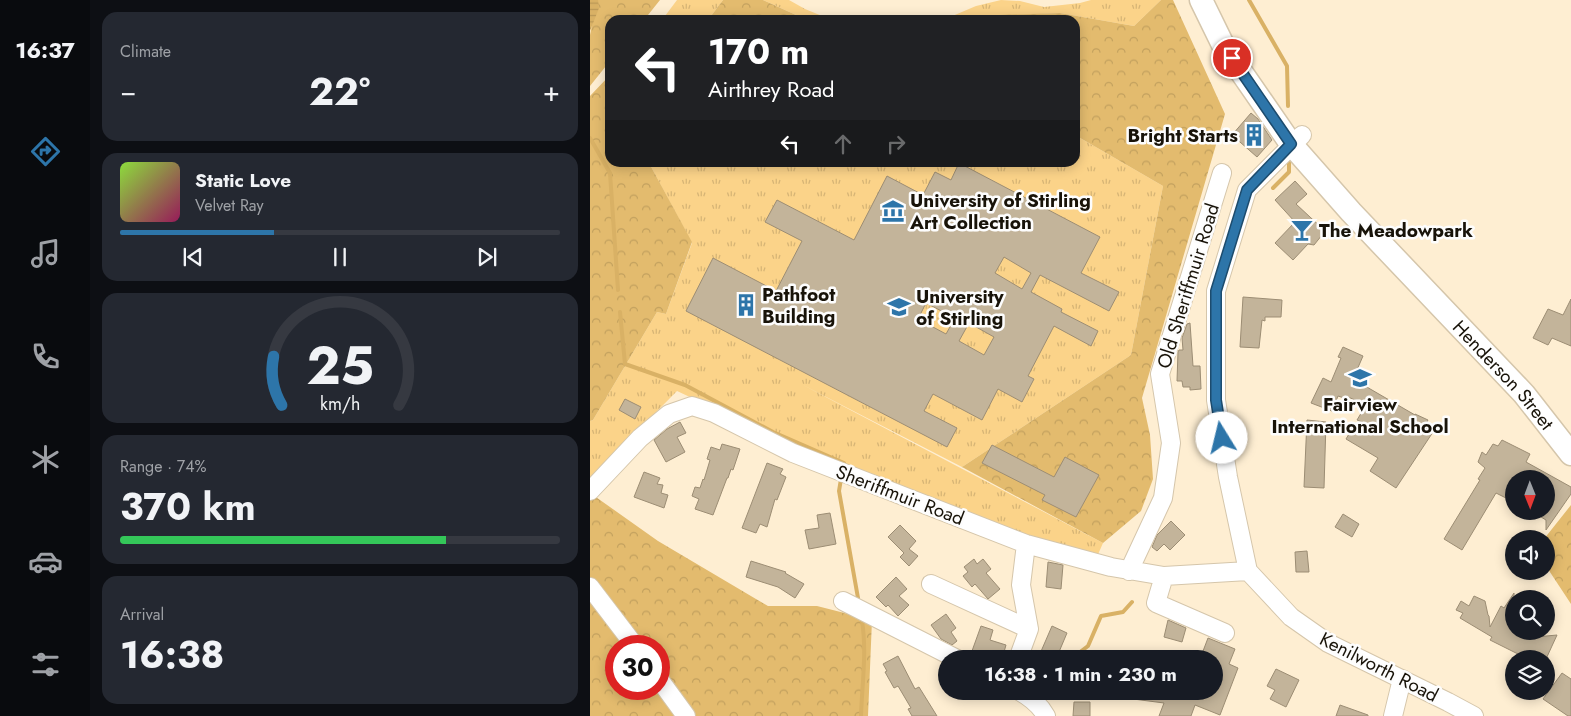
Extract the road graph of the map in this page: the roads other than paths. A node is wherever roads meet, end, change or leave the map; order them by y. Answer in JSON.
{"nodes":[{"id":1,"x":1201,"y":0,"type":"edge"},
{"id":2,"x":1216,"y":0,"type":"edge"},
{"id":3,"x":1297,"y":140,"type":"junction"},
{"id":4,"x":1222,"y":173,"type":"dead end"},
{"id":5,"x":1571,"y":454,"type":"edge"},
{"id":6,"x":590,"y":491,"type":"edge"},
{"id":7,"x":1026,"y":544,"type":"junction"},
{"id":8,"x":1129,"y":571,"type":"junction"},
{"id":9,"x":1248,"y":571,"type":"junction"},
{"id":10,"x":1164,"y":576,"type":"junction"},
{"id":11,"x":930,"y":584,"type":"dead end"},
{"id":12,"x":590,"y":587,"type":"edge"},
{"id":13,"x":843,"y":601,"type":"dead end"},
{"id":14,"x":1030,"y":629,"type":"junction"},
{"id":15,"x":1225,"y":633,"type":"dead end"},
{"id":16,"x":627,"y":635,"type":"edge"},
{"id":17,"x":939,"y":650,"type":"edge"},
{"id":18,"x":1022,"y":650,"type":"edge"},
{"id":19,"x":1402,"y":679,"type":"junction"},
{"id":20,"x":670,"y":694,"type":"edge"},
{"id":21,"x":1033,"y":700,"type":"edge"},
{"id":22,"x":686,"y":716,"type":"edge"},
{"id":23,"x":1046,"y":716,"type":"edge"},
{"id":24,"x":1393,"y":716,"type":"edge"},
{"id":25,"x":1474,"y":716,"type":"edge"}],
"edges":[{"from":1,"to":3,"type":"main road"},
{"from":2,"to":3,"type":"main road"},
{"from":3,"to":5,"type":"main road","name":"Henderson Street"},
{"from":3,"to":9,"type":"street"},
{"from":4,"to":8,"type":"street","name":"Old Sheriffmuir Road"},
{"from":6,"to":7,"type":"street","name":"Sheriffmuir Road"},
{"from":7,"to":8,"type":"street","name":"Sheriffmuir Road"},
{"from":7,"to":14,"type":"street"},
{"from":8,"to":10,"type":"street","name":"Sheriffmuir Road"},
{"from":9,"to":10,"type":"street","name":"Sheriffmuir Road"},
{"from":9,"to":19,"type":"street","name":"Kenilworth Road"},
{"from":10,"to":15,"type":"street"},
{"from":11,"to":14,"type":"street"},
{"from":12,"to":16,"type":"street"},
{"from":13,"to":17,"type":"street"},
{"from":14,"to":18,"type":"street"},
{"from":19,"to":24,"type":"street"},
{"from":19,"to":25,"type":"street","name":"Kenilworth Road"},
{"from":20,"to":22,"type":"street"},
{"from":21,"to":23,"type":"street"}]}
